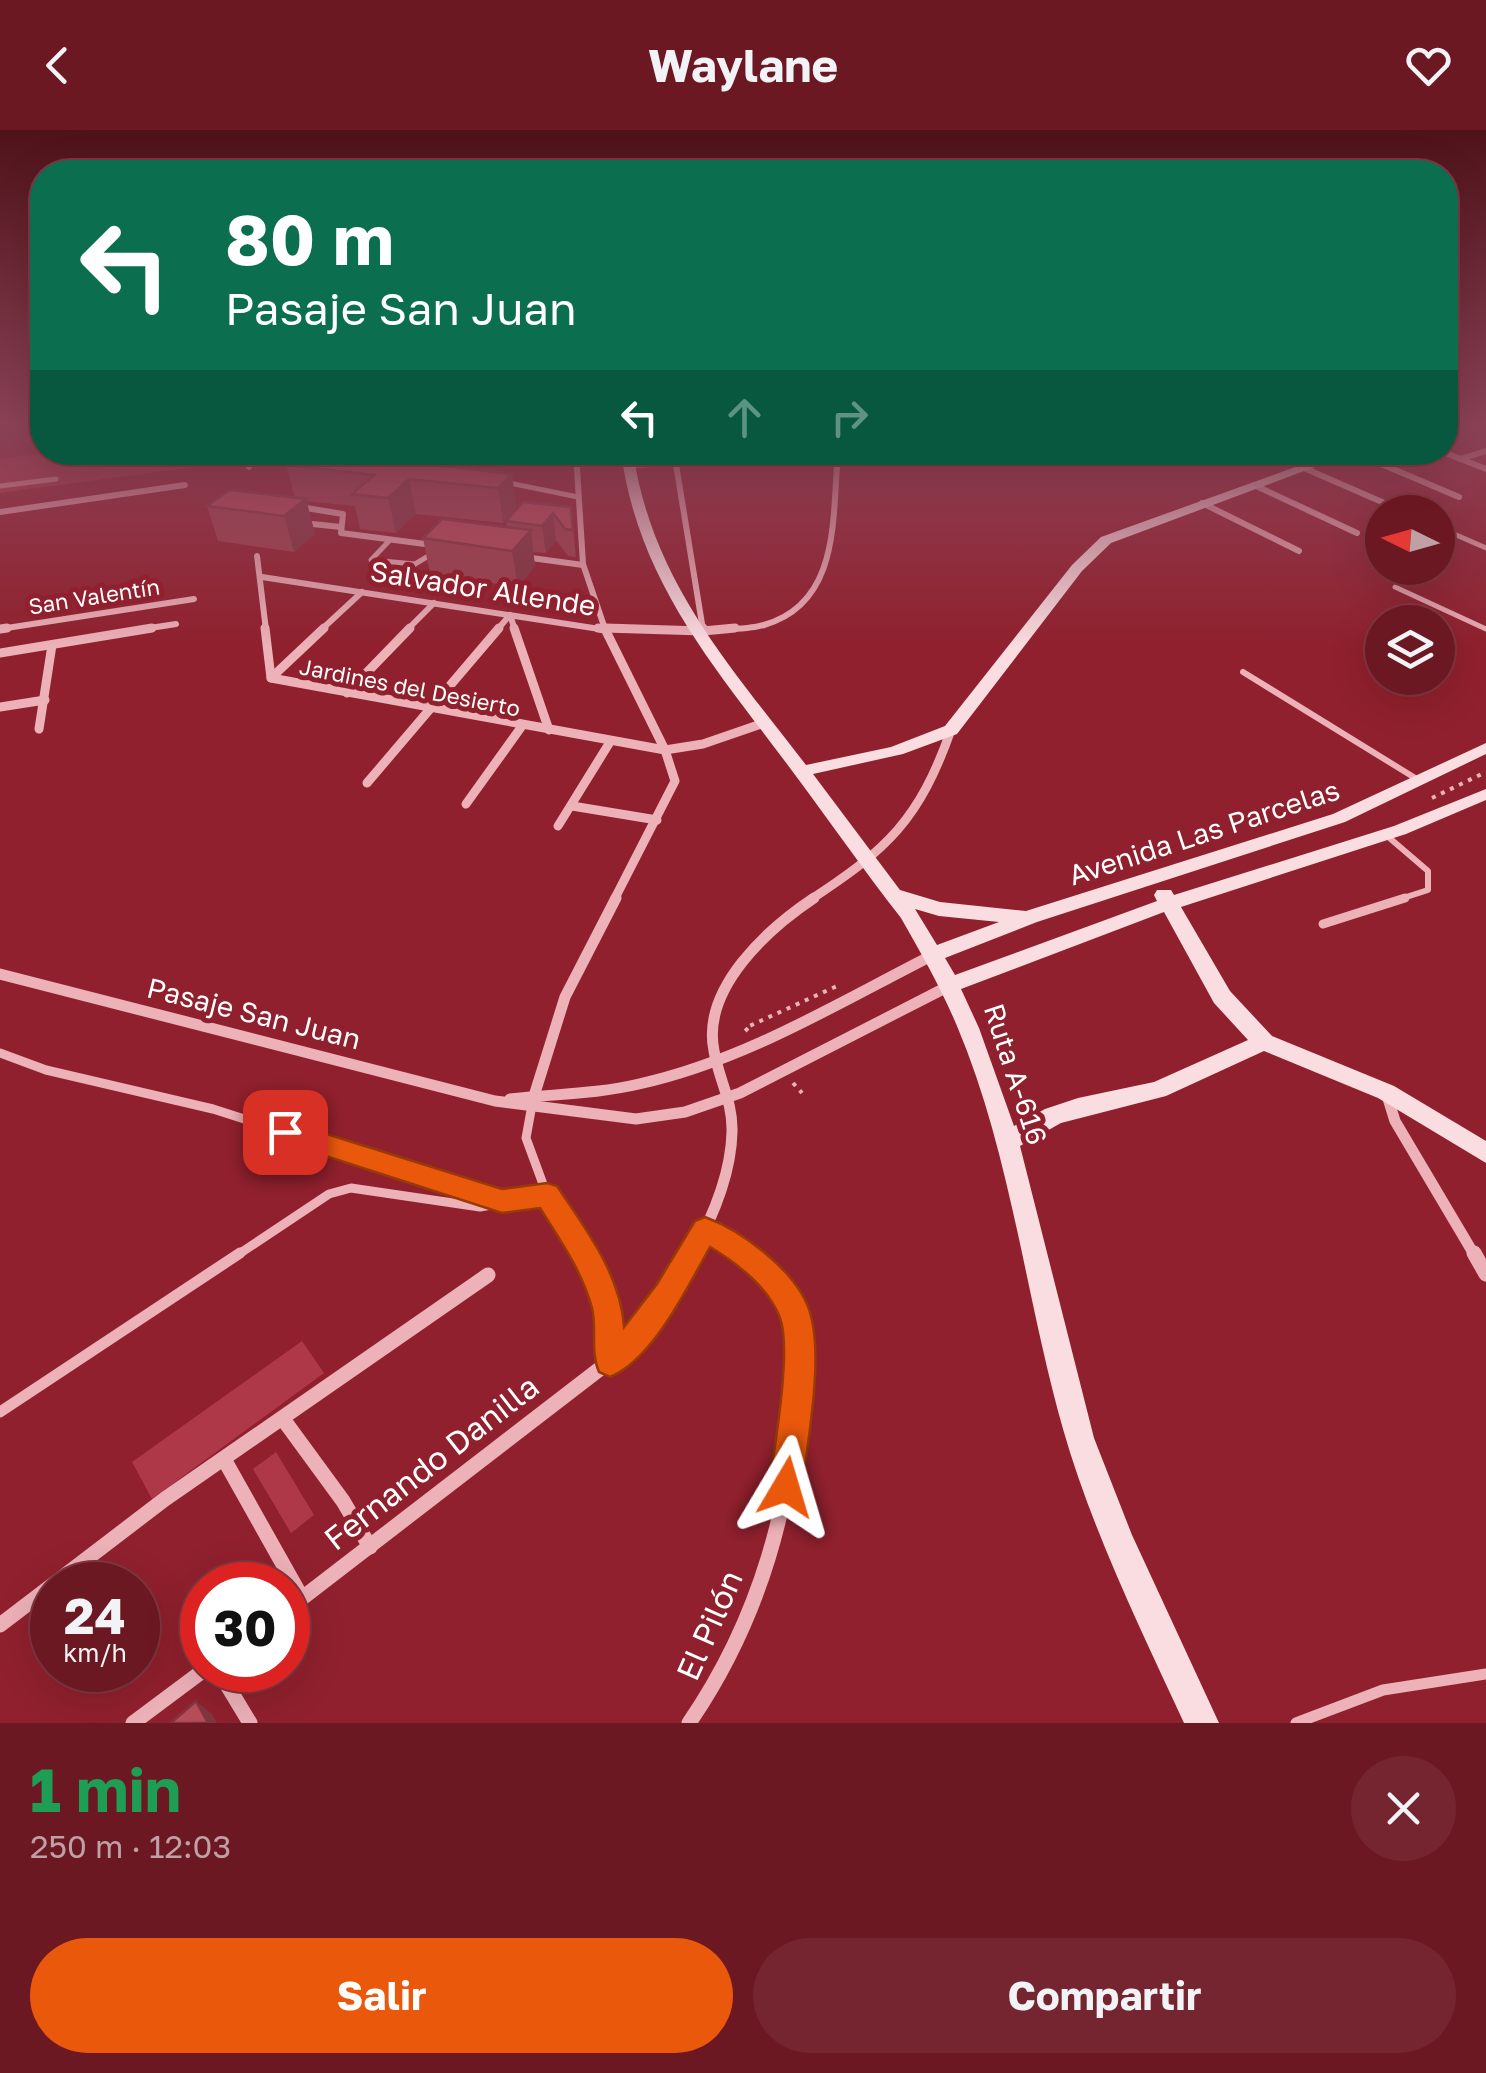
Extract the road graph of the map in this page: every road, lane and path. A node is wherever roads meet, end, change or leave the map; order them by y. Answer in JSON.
{"nodes":[{"id":1,"x":87,"y":499,"type":"edge"},
{"id":2,"x":578,"y":499,"type":"edge"},
{"id":3,"x":637,"y":499,"type":"edge"},
{"id":4,"x":679,"y":499,"type":"edge"},
{"id":5,"x":834,"y":499,"type":"edge"},
{"id":6,"x":1213,"y":499,"type":"edge"},
{"id":7,"x":1283,"y":499,"type":"edge"},
{"id":8,"x":1202,"y":503,"type":"junction"},
{"id":9,"x":280,"y":504,"type":"edge"},
{"id":10,"x":0,"y":512,"type":"edge"},
{"id":11,"x":566,"y":516,"type":"edge"},
{"id":12,"x":578,"y":516,"type":"junction"},
{"id":13,"x":283,"y":521,"type":"edge"},
{"id":14,"x":341,"y":527,"type":"junction"},
{"id":15,"x":1357,"y":534,"type":"dead end"},
{"id":16,"x":1455,"y":534,"type":"edge"},
{"id":17,"x":390,"y":540,"type":"junction"},
{"id":18,"x":442,"y":546,"type":"joint"},
{"id":19,"x":1486,"y":548,"type":"edge"},
{"id":20,"x":1299,"y":551,"type":"dead end"},
{"id":21,"x":257,"y":556,"type":"dead end"},
{"id":22,"x":514,"y":556,"type":"edge"},
{"id":23,"x":582,"y":566,"type":"junction"},
{"id":24,"x":262,"y":578,"type":"junction"},
{"id":25,"x":1395,"y":586,"type":"dead end"},
{"id":26,"x":362,"y":592,"type":"junction"},
{"id":27,"x":194,"y":599,"type":"dead end"},
{"id":28,"x":434,"y":603,"type":"junction"},
{"id":29,"x":510,"y":615,"type":"junction"},
{"id":30,"x":176,"y":624,"type":"dead end"},
{"id":31,"x":0,"y":628,"type":"edge"},
{"id":32,"x":1486,"y":628,"type":"edge"},
{"id":33,"x":605,"y":629,"type":"junction"},
{"id":34,"x":699,"y":631,"type":"junction"},
{"id":35,"x":52,"y":645,"type":"junction"},
{"id":36,"x":0,"y":654,"type":"edge"},
{"id":37,"x":1243,"y":672,"type":"dead end"},
{"id":38,"x":271,"y":678,"type":"junction"},
{"id":39,"x":347,"y":693,"type":"junction"},
{"id":40,"x":45,"y":700,"type":"junction"},
{"id":41,"x":0,"y":708,"type":"edge"},
{"id":42,"x":428,"y":708,"type":"junction"},
{"id":43,"x":764,"y":722,"type":"junction"},
{"id":44,"x":522,"y":726,"type":"junction"},
{"id":45,"x":40,"y":729,"type":"dead end"},
{"id":46,"x":549,"y":730,"type":"junction"},
{"id":47,"x":952,"y":730,"type":"junction"},
{"id":48,"x":610,"y":742,"type":"junction"},
{"id":49,"x":1486,"y":748,"type":"edge"},
{"id":50,"x":665,"y":750,"type":"junction"},
{"id":51,"x":802,"y":771,"type":"junction"},
{"id":52,"x":1420,"y":781,"type":"junction"},
{"id":53,"x":367,"y":783,"type":"dead end"},
{"id":54,"x":1486,"y":794,"type":"edge"},
{"id":55,"x":466,"y":804,"type":"dead end"},
{"id":56,"x":572,"y":806,"type":"junction"},
{"id":57,"x":657,"y":820,"type":"junction"},
{"id":58,"x":558,"y":826,"type":"dead end"},
{"id":59,"x":1386,"y":835,"type":"junction"},
{"id":60,"x":867,"y":862,"type":"junction"},
{"id":61,"x":1152,"y":878,"type":"junction"},
{"id":62,"x":897,"y":896,"type":"junction"},
{"id":63,"x":1170,"y":903,"type":"junction"},
{"id":64,"x":1030,"y":917,"type":"junction"},
{"id":65,"x":1323,"y":924,"type":"dead end"},
{"id":66,"x":933,"y":954,"type":"junction"},
{"id":67,"x":0,"y":974,"type":"edge"},
{"id":68,"x":951,"y":984,"type":"junction"},
{"id":69,"x":1264,"y":1042,"type":"junction"},
{"id":70,"x":0,"y":1053,"type":"edge"},
{"id":71,"x":716,"y":1060,"type":"junction"},
{"id":72,"x":1386,"y":1092,"type":"junction"},
{"id":73,"x":730,"y":1097,"type":"junction"},
{"id":74,"x":533,"y":1101,"type":"junction"},
{"id":75,"x":1006,"y":1142,"type":"junction"},
{"id":76,"x":1486,"y":1154,"type":"edge"},
{"id":77,"x":547,"y":1195,"type":"junction"},
{"id":78,"x":502,"y":1201,"type":"junction"},
{"id":79,"x":705,"y":1230,"type":"junction"},
{"id":80,"x":1486,"y":1274,"type":"edge"},
{"id":81,"x":488,"y":1275,"type":"dead end"},
{"id":82,"x":610,"y":1362,"type":"junction"},
{"id":83,"x":0,"y":1412,"type":"edge"},
{"id":84,"x":282,"y":1419,"type":"junction"},
{"id":85,"x":225,"y":1461,"type":"junction"},
{"id":86,"x":370,"y":1547,"type":"junction"},
{"id":87,"x":282,"y":1562,"type":"edge"},
{"id":88,"x":310,"y":1592,"type":"edge"},
{"id":89,"x":0,"y":1625,"type":"edge"},
{"id":90,"x":1486,"y":1674,"type":"edge"},
{"id":91,"x":180,"y":1688,"type":"edge"},
{"id":92,"x":231,"y":1692,"type":"edge"},
{"id":93,"x":133,"y":1723,"type":"edge"},
{"id":94,"x":250,"y":1723,"type":"edge"},
{"id":95,"x":689,"y":1723,"type":"edge"},
{"id":96,"x":1202,"y":1723,"type":"edge"},
{"id":97,"x":1296,"y":1723,"type":"edge"}],
"edges":[{"from":1,"to":10,"type":"street"},
{"from":2,"to":12,"type":"street"},
{"from":3,"to":34,"type":"main road","name":"Ruta A-616"},
{"from":4,"to":34,"type":"street"},
{"from":5,"to":34,"type":"street"},
{"from":6,"to":8,"type":"main road"},
{"from":7,"to":15,"type":"street"},
{"from":8,"to":20,"type":"street"},
{"from":8,"to":47,"type":"main road"},
{"from":9,"to":14,"type":"street"},
{"from":11,"to":12,"type":"street"},
{"from":12,"to":23,"type":"street"},
{"from":13,"to":14,"type":"street"},
{"from":14,"to":17,"type":"street"},
{"from":16,"to":19,"type":"lane"},
{"from":17,"to":18,"type":"street"},
{"from":17,"to":18,"type":"lane"},
{"from":21,"to":24,"type":"street","name":"Jardines del Desierto"},
{"from":22,"to":23,"type":"street"},
{"from":23,"to":33,"type":"street"},
{"from":24,"to":26,"type":"street","name":"Salvador Allende"},
{"from":24,"to":38,"type":"street","name":"Jardines del Desierto"},
{"from":25,"to":32,"type":"lane"},
{"from":26,"to":28,"type":"street","name":"Salvador Allende"},
{"from":26,"to":38,"type":"street"},
{"from":27,"to":31,"type":"street","name":"San Valentín"},
{"from":28,"to":29,"type":"street","name":"Salvador Allende"},
{"from":28,"to":39,"type":"street"},
{"from":29,"to":33,"type":"street","name":"Salvador Allende"},
{"from":29,"to":42,"type":"street"},
{"from":29,"to":46,"type":"street"},
{"from":30,"to":35,"type":"street"},
{"from":33,"to":34,"type":"street"},
{"from":33,"to":50,"type":"street","name":"Salvador Allende"},
{"from":34,"to":43,"type":"main road","name":"Ruta A-616"},
{"from":35,"to":36,"type":"street"},
{"from":35,"to":40,"type":"street"},
{"from":37,"to":52,"type":"lane"},
{"from":38,"to":39,"type":"street","name":"Jardines del Desierto"},
{"from":39,"to":42,"type":"street","name":"Jardines del Desierto"},
{"from":40,"to":41,"type":"street"},
{"from":40,"to":45,"type":"street"},
{"from":42,"to":44,"type":"street","name":"Jardines del Desierto"},
{"from":42,"to":53,"type":"street"},
{"from":43,"to":50,"type":"street","name":"Jardines del Desierto"},
{"from":43,"to":51,"type":"main road","name":"Ruta A-616"},
{"from":44,"to":46,"type":"street","name":"Jardines del Desierto"},
{"from":44,"to":55,"type":"street"},
{"from":46,"to":48,"type":"street","name":"Jardines del Desierto"},
{"from":47,"to":51,"type":"main road"},
{"from":47,"to":60,"type":"street"},
{"from":48,"to":50,"type":"street","name":"Jardines del Desierto"},
{"from":48,"to":56,"type":"street"},
{"from":49,"to":52,"type":"main road","name":"Avenida Las Parcelas"},
{"from":50,"to":57,"type":"street","name":"Salvador Allende"},
{"from":51,"to":60,"type":"main road","name":"Ruta A-616"},
{"from":52,"to":61,"type":"main road","name":"Avenida Las Parcelas"},
{"from":54,"to":59,"type":"main road","name":"Avenida Las Parcelas"},
{"from":56,"to":57,"type":"street"},
{"from":56,"to":58,"type":"street"},
{"from":57,"to":74,"type":"street","name":"Salvador Allende"},
{"from":59,"to":63,"type":"main road","name":"Avenida Las Parcelas"},
{"from":59,"to":65,"type":"lane"},
{"from":60,"to":62,"type":"main road","name":"Ruta A-616"},
{"from":60,"to":71,"type":"street"},
{"from":61,"to":63,"type":"main road"},
{"from":61,"to":64,"type":"main road","name":"Avenida Las Parcelas"},
{"from":62,"to":64,"type":"main road"},
{"from":62,"to":66,"type":"main road","name":"Ruta A-616"},
{"from":63,"to":68,"type":"main road","name":"Avenida Las Parcelas"},
{"from":63,"to":69,"type":"main road"},
{"from":64,"to":66,"type":"main road","name":"Avenida Las Parcelas"},
{"from":66,"to":68,"type":"main road","name":"Ruta A-616"},
{"from":66,"to":71,"type":"street","name":"Pasaje San Juan"},
{"from":67,"to":74,"type":"street","name":"Pasaje San Juan"},
{"from":68,"to":73,"type":"street","name":"Pasaje San Juan"},
{"from":68,"to":75,"type":"main road","name":"Ruta A-616"},
{"from":69,"to":72,"type":"main road"},
{"from":69,"to":75,"type":"main road"},
{"from":70,"to":78,"type":"lane"},
{"from":71,"to":73,"type":"street"},
{"from":71,"to":74,"type":"street","name":"Pasaje San Juan"},
{"from":72,"to":76,"type":"main road"},
{"from":72,"to":80,"type":"street"},
{"from":73,"to":74,"type":"street","name":"Pasaje San Juan"},
{"from":73,"to":79,"type":"street"},
{"from":74,"to":77,"type":"lane"},
{"from":75,"to":96,"type":"main road","name":"Ruta A-616"},
{"from":77,"to":78,"type":"lane"},
{"from":77,"to":82,"type":"lane"},
{"from":78,"to":83,"type":"lane"},
{"from":79,"to":82,"type":"street"},
{"from":79,"to":95,"type":"street","name":"El Pilón"},
{"from":81,"to":84,"type":"street"},
{"from":82,"to":86,"type":"street","name":"Fernando Danilla"},
{"from":84,"to":85,"type":"street"},
{"from":84,"to":86,"type":"street"},
{"from":85,"to":87,"type":"street"},
{"from":85,"to":89,"type":"street"},
{"from":86,"to":88,"type":"street","name":"Fernando Danilla"},
{"from":90,"to":97,"type":"lane"},
{"from":91,"to":93,"type":"street"},
{"from":92,"to":94,"type":"street"}]}
